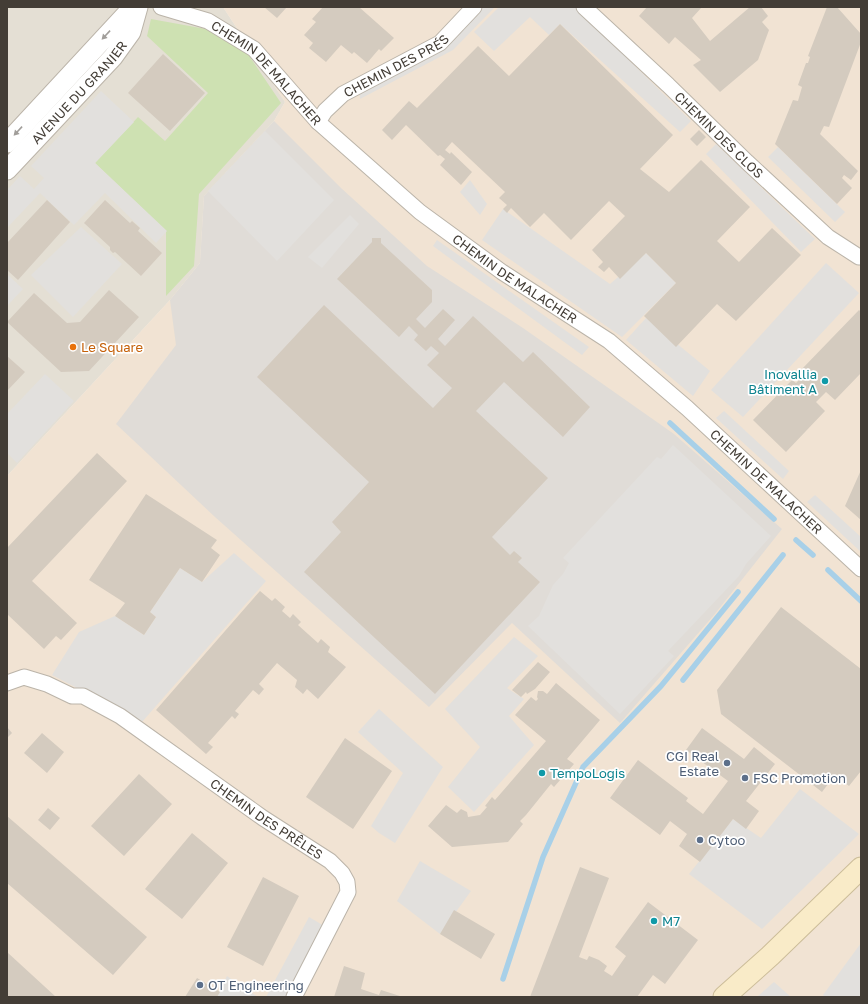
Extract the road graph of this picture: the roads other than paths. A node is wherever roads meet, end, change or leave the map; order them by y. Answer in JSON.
{"nodes":[{"id":1,"x":133,"y":7,"type":"edge"},
{"id":2,"x":138,"y":7,"type":"edge"},
{"id":3,"x":161,"y":7,"type":"edge"},
{"id":4,"x":474,"y":7,"type":"edge"},
{"id":5,"x":584,"y":7,"type":"edge"},
{"id":6,"x":318,"y":122,"type":"junction"},
{"id":7,"x":7,"y":143,"type":"edge"},
{"id":8,"x":7,"y":170,"type":"edge"},
{"id":9,"x":859,"y":257,"type":"dead end"},
{"id":10,"x":861,"y":569,"type":"edge"},
{"id":11,"x":7,"y":683,"type":"edge"},
{"id":12,"x":861,"y":868,"type":"edge"},
{"id":13,"x":294,"y":997,"type":"edge"},
{"id":14,"x":724,"y":997,"type":"edge"}],
"edges":[{"from":1,"to":7,"type":"street","name":"AVENUE DU GRANIER","one_way":true},
{"from":2,"to":8,"type":"street","name":"AVENUE DU GRANIER"},
{"from":3,"to":6,"type":"street","name":"CHEMIN DE MALACHER"},
{"from":4,"to":6,"type":"street","name":"CHEMIN DES PRÉS"},
{"from":5,"to":9,"type":"street","name":"CHEMIN DES CLOS"},
{"from":6,"to":10,"type":"street","name":"CHEMIN DE MALACHER"},
{"from":11,"to":13,"type":"street","name":"CHEMIN DES PRÊLES"},
{"from":12,"to":14,"type":"main road"}]}
